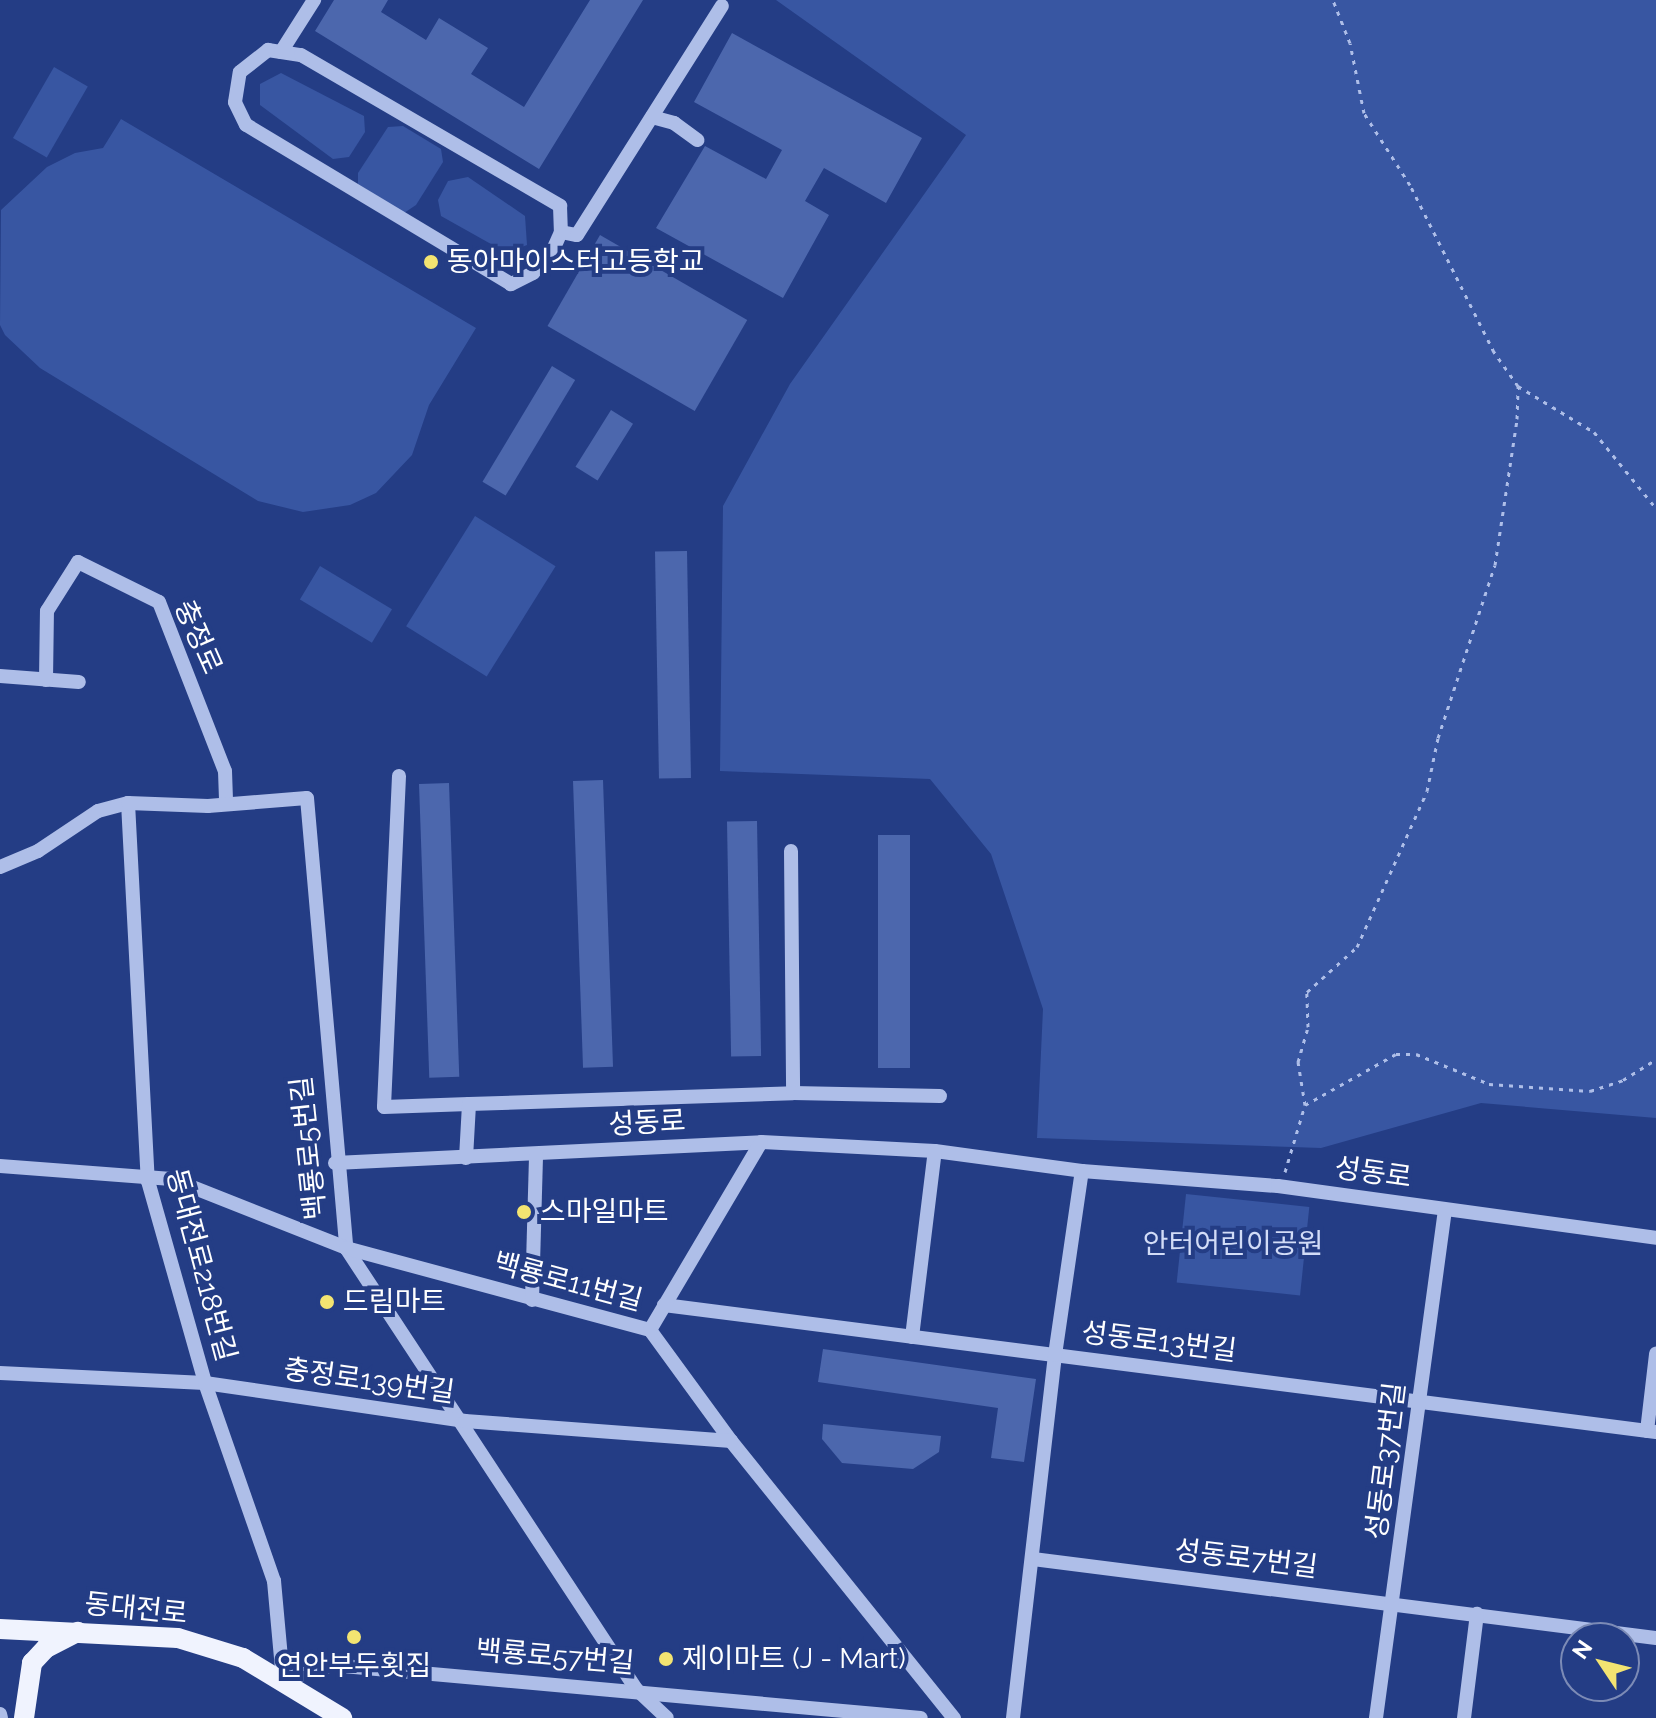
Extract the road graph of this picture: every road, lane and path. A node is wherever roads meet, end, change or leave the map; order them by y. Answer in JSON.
{"nodes":[{"id":1,"x":314,"y":0,"type":"edge"},
{"id":2,"x":1333,"y":0,"type":"edge"},
{"id":3,"x":722,"y":6,"type":"dead end"},
{"id":4,"x":281,"y":52,"type":"junction"},
{"id":5,"x":652,"y":117,"type":"junction"},
{"id":6,"x":697,"y":140,"type":"dead end"},
{"id":7,"x":561,"y":232,"type":"junction"},
{"id":8,"x":1518,"y":386,"type":"junction"},
{"id":9,"x":1656,"y":508,"type":"edge"},
{"id":10,"x":0,"y":676,"type":"edge"},
{"id":11,"x":46,"y":680,"type":"junction"},
{"id":12,"x":79,"y":682,"type":"dead end"},
{"id":13,"x":399,"y":776,"type":"dead end"},
{"id":14,"x":128,"y":803,"type":"junction"},
{"id":15,"x":226,"y":804,"type":"junction"},
{"id":16,"x":791,"y":851,"type":"dead end"},
{"id":17,"x":0,"y":867,"type":"edge"},
{"id":18,"x":1656,"y":1059,"type":"edge"},
{"id":19,"x":793,"y":1093,"type":"junction"},
{"id":20,"x":940,"y":1096,"type":"dead end"},
{"id":21,"x":469,"y":1104,"type":"junction"},
{"id":22,"x":1305,"y":1105,"type":"junction"},
{"id":23,"x":761,"y":1142,"type":"junction"},
{"id":24,"x":935,"y":1151,"type":"junction"},
{"id":25,"x":536,"y":1155,"type":"junction"},
{"id":26,"x":466,"y":1158,"type":"junction"},
{"id":27,"x":335,"y":1163,"type":"junction"},
{"id":28,"x":0,"y":1166,"type":"edge"},
{"id":29,"x":1082,"y":1171,"type":"junction"},
{"id":30,"x":148,"y":1181,"type":"junction"},
{"id":31,"x":1282,"y":1187,"type":"junction"},
{"id":32,"x":1445,"y":1210,"type":"junction"},
{"id":33,"x":1656,"y":1238,"type":"edge"},
{"id":34,"x":346,"y":1248,"type":"junction"},
{"id":35,"x":532,"y":1300,"type":"junction"},
{"id":36,"x":664,"y":1305,"type":"junction"},
{"id":37,"x":650,"y":1330,"type":"junction"},
{"id":38,"x":912,"y":1337,"type":"junction"},
{"id":39,"x":1656,"y":1354,"type":"edge"},
{"id":40,"x":1055,"y":1355,"type":"junction"},
{"id":41,"x":0,"y":1373,"type":"edge"},
{"id":42,"x":205,"y":1383,"type":"junction"},
{"id":43,"x":1419,"y":1402,"type":"junction"},
{"id":44,"x":465,"y":1421,"type":"junction"},
{"id":45,"x":1651,"y":1431,"type":"edge"},
{"id":46,"x":731,"y":1441,"type":"junction"},
{"id":47,"x":1033,"y":1559,"type":"junction"},
{"id":48,"x":1395,"y":1603,"type":"junction"},
{"id":49,"x":1477,"y":1614,"type":"junction"},
{"id":50,"x":0,"y":1629,"type":"edge"},
{"id":51,"x":82,"y":1630,"type":"junction"},
{"id":52,"x":1656,"y":1638,"type":"edge"},
{"id":53,"x":283,"y":1680,"type":"junction"},
{"id":54,"x":636,"y":1689,"type":"junction"},
{"id":55,"x":24,"y":1718,"type":"edge"},
{"id":56,"x":342,"y":1718,"type":"edge"},
{"id":57,"x":667,"y":1718,"type":"edge"},
{"id":58,"x":921,"y":1718,"type":"edge"},
{"id":59,"x":954,"y":1718,"type":"edge"},
{"id":60,"x":1013,"y":1718,"type":"edge"},
{"id":61,"x":1376,"y":1718,"type":"edge"},
{"id":62,"x":1464,"y":1718,"type":"edge"}],
"edges":[{"from":1,"to":4,"type":"street"},
{"from":2,"to":8,"type":"path"},
{"from":3,"to":5,"type":"street"},
{"from":4,"to":7,"type":"street"},
{"from":4,"to":7,"type":"street"},
{"from":5,"to":6,"type":"street"},
{"from":5,"to":7,"type":"street"},
{"from":8,"to":9,"type":"path"},
{"from":8,"to":22,"type":"path"},
{"from":10,"to":11,"type":"street"},
{"from":11,"to":12,"type":"street"},
{"from":11,"to":15,"type":"street","name":"충정로"},
{"from":13,"to":21,"type":"street"},
{"from":14,"to":15,"type":"street","name":"백룡로5번길"},
{"from":14,"to":17,"type":"street","name":"백룡로5번길"},
{"from":14,"to":30,"type":"street","name":"동대전로218번길"},
{"from":15,"to":27,"type":"street","name":"백룡로5번길"},
{"from":16,"to":19,"type":"street"},
{"from":18,"to":22,"type":"path"},
{"from":19,"to":20,"type":"street"},
{"from":19,"to":21,"type":"street"},
{"from":21,"to":26,"type":"street"},
{"from":22,"to":31,"type":"path"},
{"from":23,"to":24,"type":"street","name":"성동로"},
{"from":23,"to":25,"type":"street","name":"성동로"},
{"from":23,"to":36,"type":"street"},
{"from":24,"to":29,"type":"street","name":"성동로"},
{"from":24,"to":38,"type":"street"},
{"from":25,"to":26,"type":"street","name":"성동로"},
{"from":25,"to":35,"type":"street"},
{"from":26,"to":27,"type":"street","name":"성동로"},
{"from":27,"to":34,"type":"street","name":"백룡로5번길"},
{"from":28,"to":30,"type":"street","name":"백룡로11번길"},
{"from":29,"to":31,"type":"street","name":"성동로"},
{"from":29,"to":40,"type":"street"},
{"from":30,"to":34,"type":"street","name":"백룡로11번길"},
{"from":30,"to":42,"type":"street","name":"동대전로218번길"},
{"from":31,"to":32,"type":"street","name":"성동로"},
{"from":32,"to":33,"type":"street","name":"성동로"},
{"from":32,"to":43,"type":"street","name":"성동로37번길"},
{"from":34,"to":35,"type":"street","name":"백룡로11번길"},
{"from":34,"to":44,"type":"street","name":"백룡로5번길"},
{"from":35,"to":37,"type":"street","name":"백룡로11번길"},
{"from":36,"to":37,"type":"street"},
{"from":36,"to":38,"type":"street","name":"성동로13번길"},
{"from":37,"to":46,"type":"street","name":"백룡로11번길"},
{"from":38,"to":40,"type":"street","name":"성동로13번길"},
{"from":39,"to":45,"type":"street","name":"성동로13번길"},
{"from":40,"to":43,"type":"street","name":"성동로13번길"},
{"from":40,"to":47,"type":"street"},
{"from":41,"to":42,"type":"street","name":"충정로139번길"},
{"from":42,"to":44,"type":"street","name":"충정로139번길"},
{"from":42,"to":53,"type":"street","name":"동대전로218번길"},
{"from":43,"to":45,"type":"street","name":"성동로13번길"},
{"from":43,"to":48,"type":"street","name":"성동로37번길"},
{"from":44,"to":46,"type":"street","name":"충정로139번길"},
{"from":44,"to":54,"type":"street","name":"백룡로5번길"},
{"from":46,"to":59,"type":"street","name":"백룡로11번길"},
{"from":47,"to":48,"type":"street","name":"성동로7번길"},
{"from":47,"to":60,"type":"street"},
{"from":48,"to":49,"type":"street","name":"성동로7번길"},
{"from":48,"to":61,"type":"street","name":"성동로37번길"},
{"from":49,"to":52,"type":"street","name":"성동로7번길"},
{"from":49,"to":62,"type":"street"},
{"from":50,"to":51,"type":"main road","name":"동대전로"},
{"from":51,"to":53,"type":"main road","name":"동대전로"},
{"from":51,"to":55,"type":"main road"},
{"from":53,"to":54,"type":"street","name":"백룡로57번길"},
{"from":53,"to":56,"type":"main road","name":"동대전로"},
{"from":54,"to":57,"type":"street","name":"백룡로5번길"},
{"from":54,"to":58,"type":"street","name":"백룡로57번길"}]}
